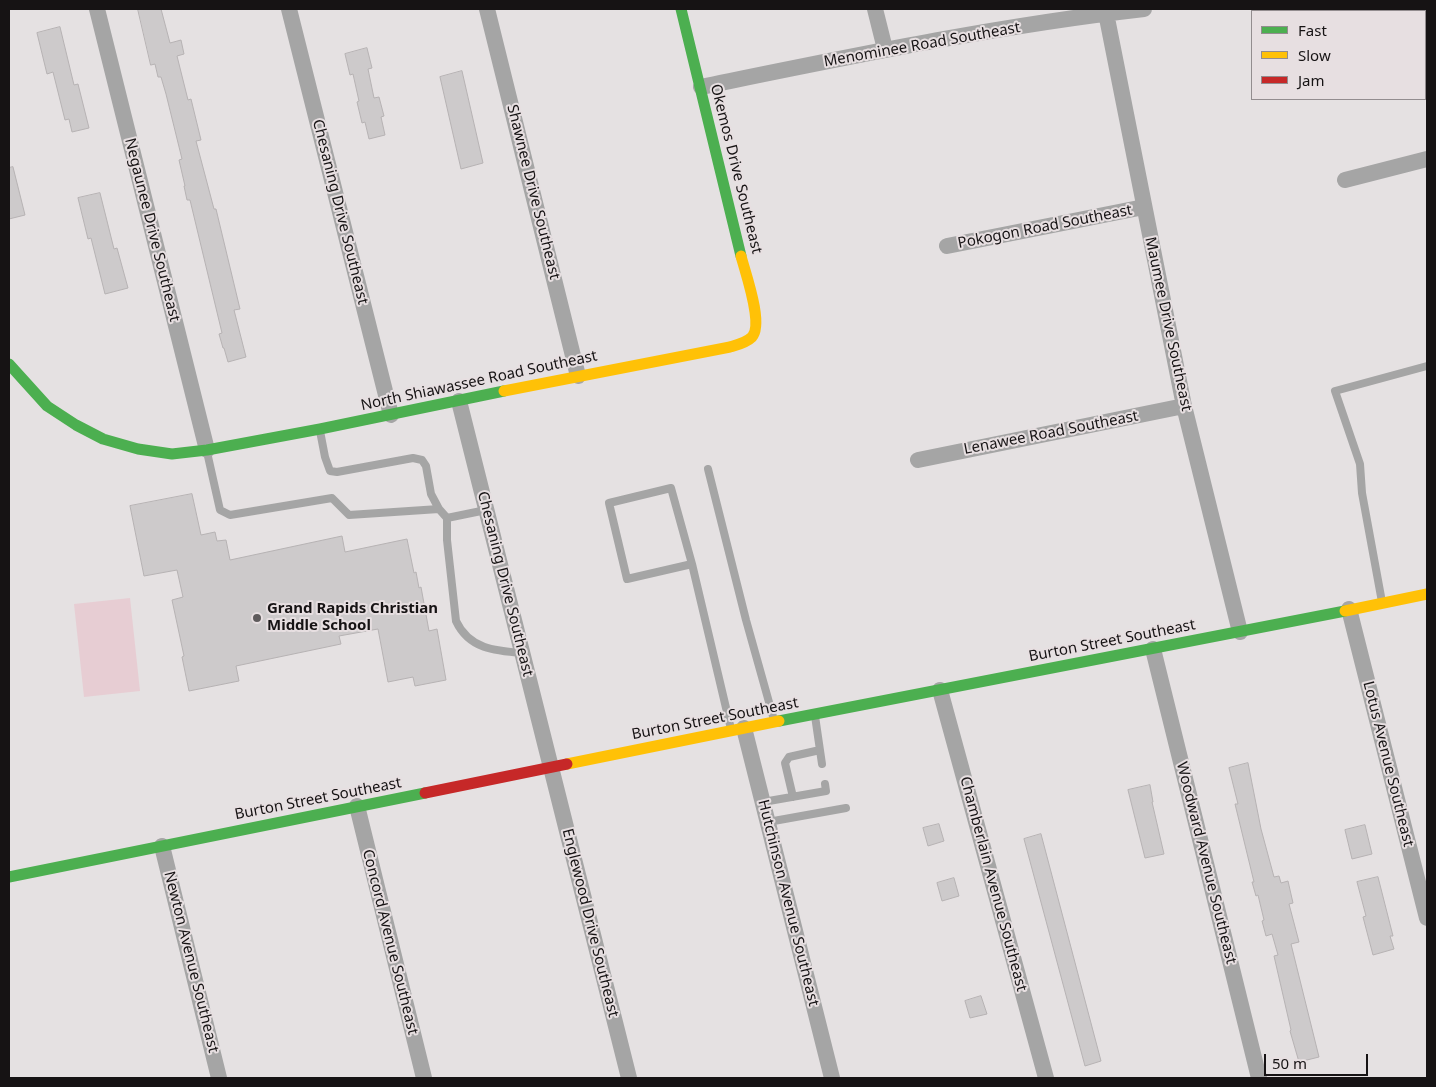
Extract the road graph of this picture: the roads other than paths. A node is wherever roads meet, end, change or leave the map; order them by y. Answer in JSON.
{"nodes":[{"id":1,"x":97,"y":9,"type":"edge"},
{"id":2,"x":289,"y":9,"type":"edge"},
{"id":3,"x":487,"y":9,"type":"edge"},
{"id":4,"x":681,"y":9,"type":"edge"},
{"id":5,"x":874,"y":9,"type":"edge"},
{"id":6,"x":1144,"y":9,"type":"edge"},
{"id":7,"x":1106,"y":13,"type":"junction"},
{"id":8,"x":885,"y":50,"type":"junction"},
{"id":9,"x":701,"y":87,"type":"junction"},
{"id":10,"x":1427,"y":160,"type":"edge"},
{"id":11,"x":1345,"y":180,"type":"dead end"},
{"id":12,"x":1144,"y":207,"type":"junction"},
{"id":13,"x":947,"y":246,"type":"dead end"},
{"id":14,"x":754,"y":336,"type":"joint"},
{"id":15,"x":9,"y":364,"type":"edge"},
{"id":16,"x":1427,"y":366,"type":"edge"},
{"id":17,"x":578,"y":376,"type":"junction"},
{"id":18,"x":460,"y":401,"type":"junction"},
{"id":19,"x":1184,"y":406,"type":"junction"},
{"id":20,"x":392,"y":415,"type":"junction"},
{"id":21,"x":320,"y":429,"type":"junction"},
{"id":22,"x":207,"y":450,"type":"junction"},
{"id":23,"x":918,"y":460,"type":"dead end"},
{"id":24,"x":708,"y":469,"type":"dead end"},
{"id":25,"x":439,"y":508,"type":"junction"},
{"id":26,"x":487,"y":510,"type":"junction"},
{"id":27,"x":447,"y":518,"type":"junction"},
{"id":28,"x":692,"y":564,"type":"junction"},
{"id":29,"x":1427,"y":594,"type":"edge"},
{"id":30,"x":1382,"y":603,"type":"junction"},
{"id":31,"x":1349,"y":610,"type":"junction"},
{"id":32,"x":1240,"y":632,"type":"junction"},
{"id":33,"x":1153,"y":649,"type":"junction"},
{"id":34,"x":523,"y":653,"type":"junction"},
{"id":35,"x":940,"y":690,"type":"junction"},
{"id":36,"x":815,"y":714,"type":"junction"},
{"id":37,"x":775,"y":722,"type":"junction"},
{"id":38,"x":738,"y":729,"type":"junction"},
{"id":39,"x":820,"y":750,"type":"junction"},
{"id":40,"x":822,"y":764,"type":"dead end"},
{"id":41,"x":551,"y":767,"type":"junction"},
{"id":42,"x":826,"y":788,"type":"dead end"},
{"id":43,"x":793,"y":797,"type":"junction"},
{"id":44,"x":763,"y":802,"type":"junction"},
{"id":45,"x":357,"y":806,"type":"junction"},
{"id":46,"x":846,"y":808,"type":"dead end"},
{"id":47,"x":768,"y":822,"type":"junction"},
{"id":48,"x":162,"y":846,"type":"junction"},
{"id":49,"x":9,"y":877,"type":"edge"},
{"id":50,"x":1427,"y":918,"type":"edge"},
{"id":51,"x":220,"y":1078,"type":"edge"},
{"id":52,"x":424,"y":1078,"type":"edge"},
{"id":53,"x":629,"y":1078,"type":"edge"},
{"id":54,"x":832,"y":1078,"type":"edge"},
{"id":55,"x":1046,"y":1078,"type":"edge"},
{"id":56,"x":1259,"y":1078,"type":"edge"}],
"edges":[{"from":1,"to":22,"type":"street","name":"Negaunee Drive Southeast"},
{"from":2,"to":20,"type":"street","name":"Chesaning Drive Southeast"},
{"from":3,"to":17,"type":"street","name":"Shawnee Drive Southeast"},
{"from":4,"to":9,"type":"main road","name":"Okemos Drive Southeast"},
{"from":5,"to":8,"type":"street"},
{"from":6,"to":7,"type":"street","name":"Menominee Road Southeast"},
{"from":7,"to":8,"type":"street","name":"Menominee Road Southeast"},
{"from":7,"to":12,"type":"street","name":"Maumee Drive Southeast"},
{"from":8,"to":9,"type":"street","name":"Menominee Road Southeast"},
{"from":9,"to":14,"type":"main road","name":"Okemos Drive Southeast"},
{"from":10,"to":11,"type":"street"},
{"from":12,"to":13,"type":"street","name":"Pokogon Road Southeast"},
{"from":12,"to":19,"type":"street","name":"Maumee Drive Southeast"},
{"from":14,"to":17,"type":"main road","name":"North Shiawassee Road Southeast"},
{"from":15,"to":22,"type":"main road","name":"North Shiawassee Road Southeast"},
{"from":16,"to":30,"type":"lane"},
{"from":17,"to":18,"type":"main road","name":"North Shiawassee Road Southeast"},
{"from":18,"to":20,"type":"main road","name":"North Shiawassee Road Southeast"},
{"from":18,"to":26,"type":"street","name":"Chesaning Drive Southeast"},
{"from":19,"to":23,"type":"street","name":"Lenawee Road Southeast"},
{"from":19,"to":32,"type":"street","name":"Maumee Drive Southeast"},
{"from":20,"to":21,"type":"main road","name":"North Shiawassee Road Southeast"},
{"from":21,"to":22,"type":"main road","name":"North Shiawassee Road Southeast"},
{"from":21,"to":25,"type":"lane"},
{"from":22,"to":25,"type":"lane"},
{"from":24,"to":37,"type":"lane"},
{"from":25,"to":27,"type":"lane"},
{"from":26,"to":27,"type":"lane"},
{"from":26,"to":34,"type":"street","name":"Chesaning Drive Southeast"},
{"from":27,"to":34,"type":"lane"},
{"from":28,"to":28,"type":"lane"},
{"from":28,"to":38,"type":"lane"},
{"from":29,"to":30,"type":"main road","name":"Burton Street Southeast"},
{"from":30,"to":31,"type":"main road","name":"Burton Street Southeast"},
{"from":31,"to":32,"type":"main road","name":"Burton Street Southeast"},
{"from":31,"to":50,"type":"street","name":"Lotus Avenue Southeast"},
{"from":32,"to":33,"type":"main road","name":"Burton Street Southeast"},
{"from":33,"to":35,"type":"main road","name":"Burton Street Southeast"},
{"from":33,"to":56,"type":"street","name":"Woodward Avenue Southeast"},
{"from":34,"to":41,"type":"street","name":"Chesaning Drive Southeast"},
{"from":35,"to":36,"type":"main road","name":"Burton Street Southeast"},
{"from":35,"to":55,"type":"street","name":"Chamberlain Avenue Southeast"},
{"from":36,"to":37,"type":"main road","name":"Burton Street Southeast"},
{"from":36,"to":39,"type":"lane"},
{"from":37,"to":38,"type":"main road","name":"Burton Street Southeast"},
{"from":38,"to":41,"type":"main road","name":"Burton Street Southeast"},
{"from":38,"to":44,"type":"street","name":"Hutchinson Avenue Southeast"},
{"from":39,"to":40,"type":"lane"},
{"from":39,"to":43,"type":"lane"},
{"from":41,"to":45,"type":"main road","name":"Burton Street Southeast"},
{"from":41,"to":53,"type":"street","name":"Englewood Drive Southeast"},
{"from":42,"to":43,"type":"lane"},
{"from":43,"to":44,"type":"lane"},
{"from":44,"to":47,"type":"street","name":"Hutchinson Avenue Southeast"},
{"from":45,"to":48,"type":"main road","name":"Burton Street Southeast"},
{"from":45,"to":52,"type":"street","name":"Concord Avenue Southeast"},
{"from":46,"to":47,"type":"lane"},
{"from":47,"to":54,"type":"street","name":"Hutchinson Avenue Southeast"},
{"from":48,"to":49,"type":"main road","name":"Burton Street Southeast"},
{"from":48,"to":51,"type":"street","name":"Newton Avenue Southeast"}]}
